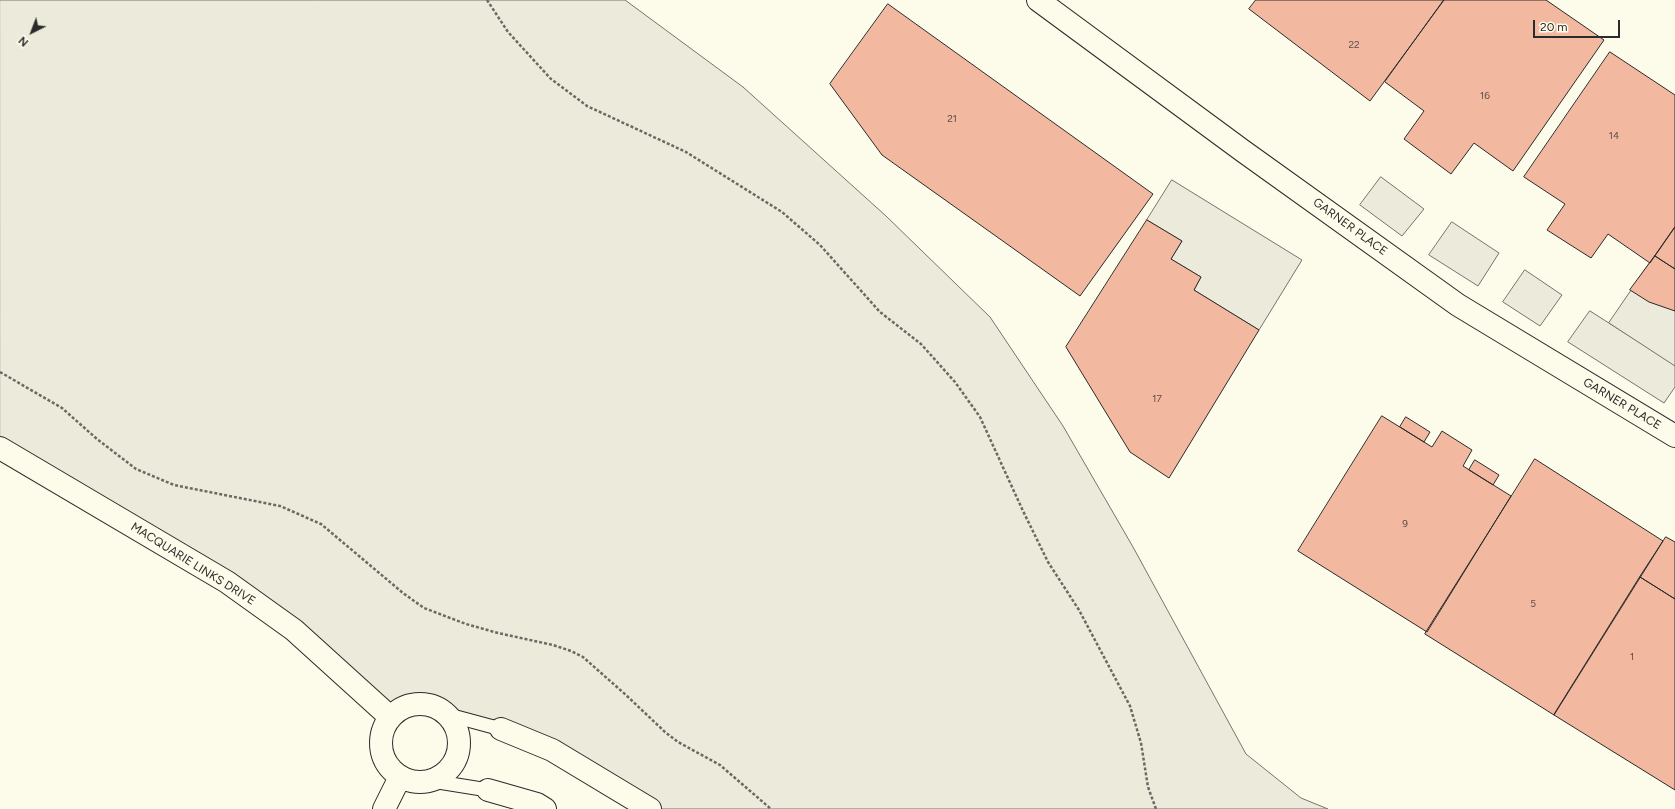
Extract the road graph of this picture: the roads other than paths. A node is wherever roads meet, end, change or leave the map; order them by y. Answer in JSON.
{"nodes":[{"id":1,"x":1038,"y":0,"type":"edge"},
{"id":2,"x":1675,"y":436,"type":"edge"},
{"id":3,"x":0,"y":448,"type":"edge"},
{"id":4,"x":449,"y":715,"type":"junction"},
{"id":5,"x":390,"y":717,"type":"junction"},
{"id":6,"x":501,"y":729,"type":"joint"},
{"id":7,"x":400,"y":777,"type":"junction"},
{"id":8,"x":432,"y":781,"type":"junction"},
{"id":9,"x":488,"y":790,"type":"joint"},
{"id":10,"x":384,"y":809,"type":"edge"},
{"id":11,"x":545,"y":809,"type":"edge"},
{"id":12,"x":650,"y":809,"type":"edge"}],
"edges":[{"from":1,"to":2,"type":"street","name":"GARNER PLACE"},
{"from":3,"to":5,"type":"street","name":"MACQUARIE LINKS DRIVE"},
{"from":4,"to":5,"type":"street"},
{"from":4,"to":6,"type":"lane"},
{"from":4,"to":8,"type":"street"},
{"from":5,"to":7,"type":"street"},
{"from":6,"to":12,"type":"street"},
{"from":7,"to":8,"type":"street"},
{"from":7,"to":10,"type":"street"},
{"from":8,"to":9,"type":"lane"},
{"from":9,"to":11,"type":"street"}]}
